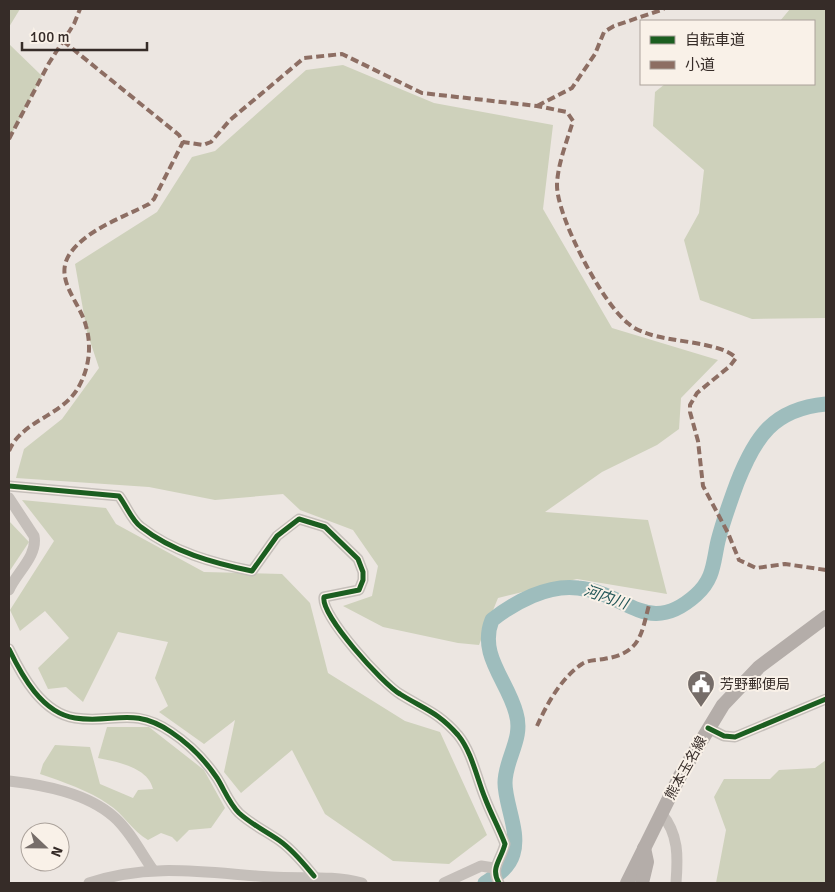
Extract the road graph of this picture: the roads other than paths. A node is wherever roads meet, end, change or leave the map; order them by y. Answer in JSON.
{"nodes":[{"id":1,"x":9,"y":486,"type":"edge"},
{"id":2,"x":9,"y":498,"type":"edge"},
{"id":3,"x":9,"y":590,"type":"edge"},
{"id":4,"x":826,"y":617,"type":"edge"},
{"id":5,"x":9,"y":649,"type":"edge"},
{"id":6,"x":826,"y":699,"type":"edge"},
{"id":7,"x":708,"y":728,"type":"junction"},
{"id":8,"x":9,"y":781,"type":"edge"},
{"id":9,"x":661,"y":813,"type":"junction"},
{"id":10,"x":644,"y":848,"type":"junction"},
{"id":11,"x":494,"y":868,"type":"junction"},
{"id":12,"x":153,"y":870,"type":"junction"},
{"id":13,"x":314,"y":876,"type":"junction"},
{"id":14,"x":89,"y":883,"type":"edge"},
{"id":15,"x":362,"y":883,"type":"edge"},
{"id":16,"x":444,"y":883,"type":"edge"},
{"id":17,"x":499,"y":883,"type":"edge"},
{"id":18,"x":626,"y":883,"type":"edge"},
{"id":19,"x":642,"y":883,"type":"edge"},
{"id":20,"x":676,"y":883,"type":"edge"}],
"edges":[{"from":1,"to":11,"type":"street"},
{"from":2,"to":3,"type":"street"},
{"from":4,"to":7,"type":"main road","name":"熊本玉名線"},
{"from":5,"to":13,"type":"street"},
{"from":6,"to":7,"type":"street"},
{"from":7,"to":9,"type":"main road","name":"熊本玉名線"},
{"from":8,"to":12,"type":"street"},
{"from":9,"to":10,"type":"main road","name":"熊本玉名線"},
{"from":9,"to":20,"type":"street"},
{"from":10,"to":18,"type":"main road","name":"熊本玉名線"},
{"from":10,"to":19,"type":"main road","name":"熊本玉名線"},
{"from":11,"to":16,"type":"street"},
{"from":11,"to":17,"type":"street"},
{"from":12,"to":13,"type":"street"},
{"from":12,"to":14,"type":"street"},
{"from":13,"to":15,"type":"street"}]}
